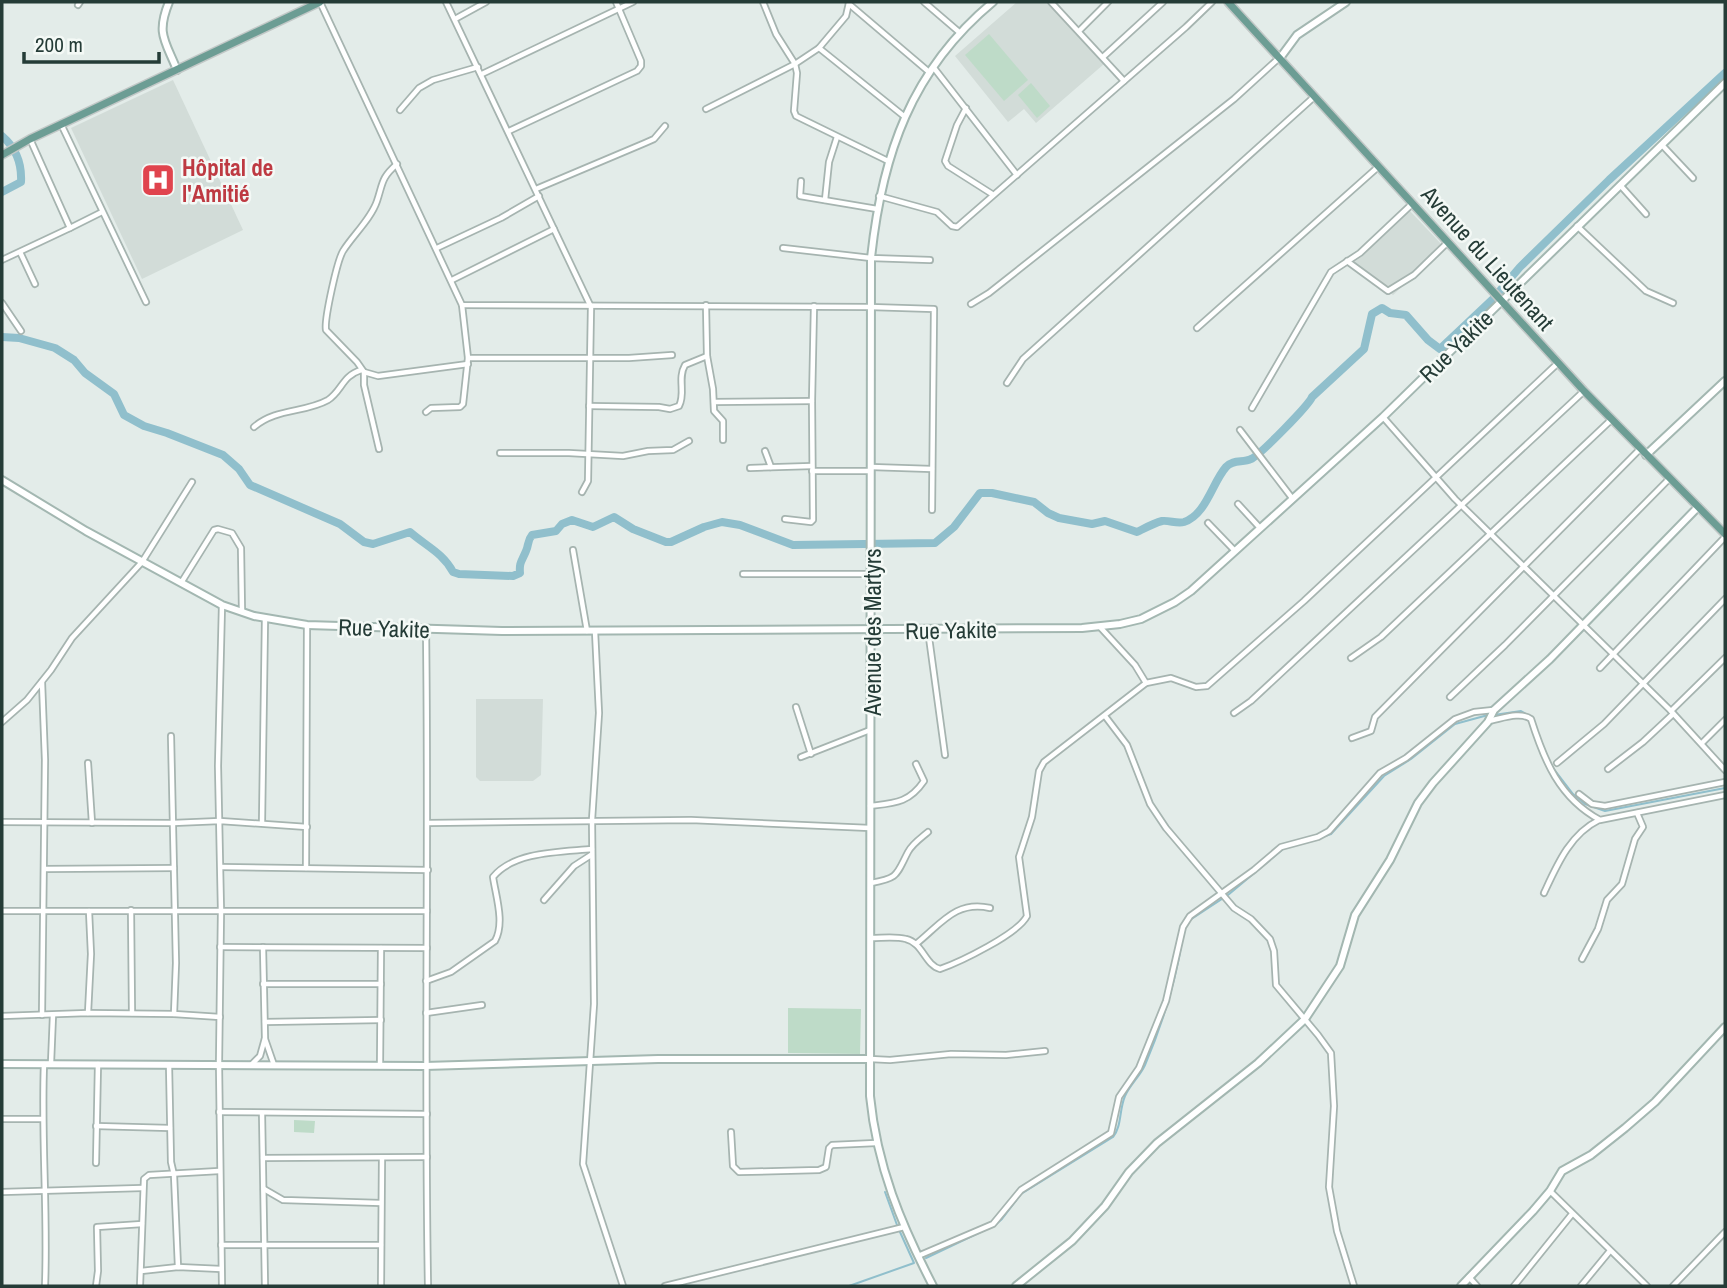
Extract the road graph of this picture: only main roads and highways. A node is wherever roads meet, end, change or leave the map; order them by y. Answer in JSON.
{"nodes":[{"id":1,"x":169,"y":2,"type":"edge"},
{"id":2,"x":320,"y":2,"type":"edge"},
{"id":3,"x":993,"y":2,"type":"edge"},
{"id":4,"x":1228,"y":2,"type":"edge"},
{"id":5,"x":1346,"y":2,"type":"edge"},
{"id":6,"x":1280,"y":58,"type":"junction"},
{"id":7,"x":177,"y":70,"type":"junction"},
{"id":8,"x":1725,"y":83,"type":"edge"},
{"id":9,"x":5,"y":153,"type":"edge"},
{"id":10,"x":1498,"y":299,"type":"junction"},
{"id":11,"x":1725,"y":381,"type":"edge"},
{"id":12,"x":1643,"y":452,"type":"junction"},
{"id":13,"x":2,"y":480,"type":"edge"},
{"id":14,"x":1698,"y":507,"type":"junction"},
{"id":15,"x":1725,"y":536,"type":"edge"},
{"id":16,"x":872,"y":631,"type":"junction"},
{"id":17,"x":1725,"y":1027,"type":"edge"},
{"id":18,"x":870,"y":1059,"type":"junction"},
{"id":19,"x":2,"y":1063,"type":"edge"},
{"id":20,"x":1019,"y":1285,"type":"edge"},
{"id":21,"x":933,"y":1286,"type":"edge"},
{"id":22,"x":1461,"y":1286,"type":"edge"}],
"edges":[{"from":1,"to":7,"type":"main road"},
{"from":2,"to":7,"type":"main road"},
{"from":3,"to":16,"type":"main road","name":"Avenue des Martyrs"},
{"from":4,"to":6,"type":"main road","name":"Avenue du Lieutenant"},
{"from":5,"to":6,"type":"main road"},
{"from":6,"to":10,"type":"main road","name":"Avenue du Lieutenant"},
{"from":7,"to":9,"type":"main road"},
{"from":8,"to":10,"type":"main road","name":"Rue Yakite"},
{"from":10,"to":12,"type":"main road","name":"Avenue du Lieutenant"},
{"from":10,"to":16,"type":"main road","name":"Rue Yakite"},
{"from":11,"to":12,"type":"main road"},
{"from":12,"to":14,"type":"main road","name":"Avenue du Lieutenant"},
{"from":13,"to":16,"type":"main road","name":"Rue Yakite"},
{"from":14,"to":15,"type":"main road","name":"Avenue du Lieutenant"},
{"from":14,"to":20,"type":"main road"},
{"from":16,"to":18,"type":"main road","name":"Avenue des Martyrs"},
{"from":17,"to":22,"type":"main road"},
{"from":18,"to":19,"type":"main road"},
{"from":18,"to":21,"type":"main road","name":"Avenue des Martyrs"}]}
